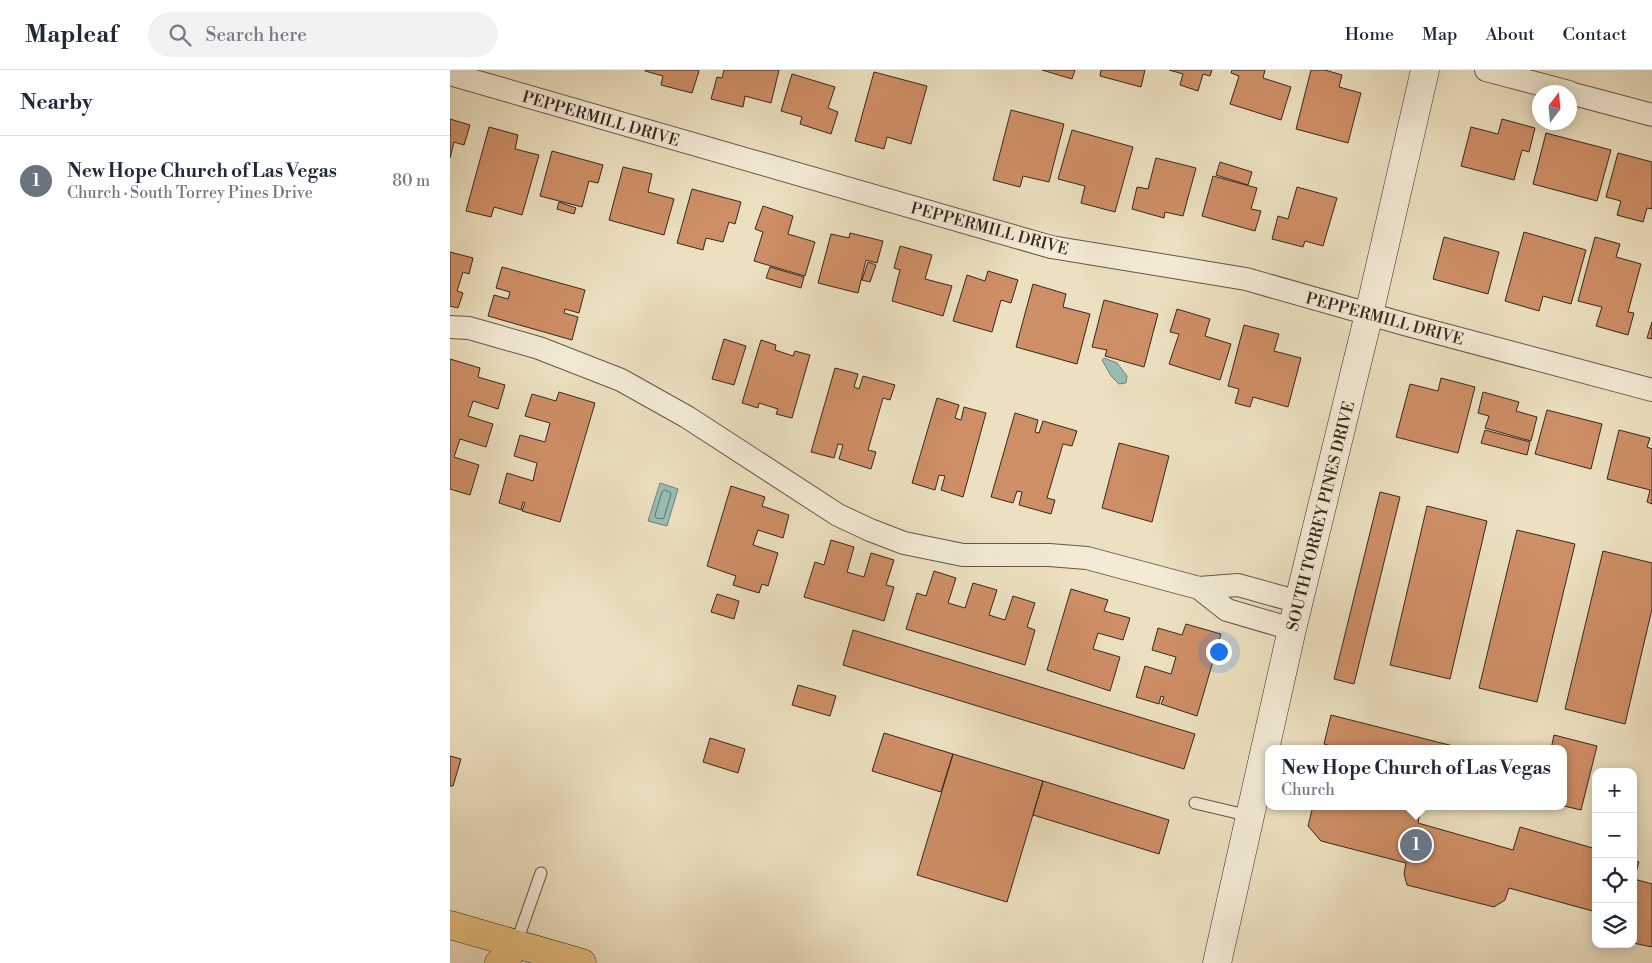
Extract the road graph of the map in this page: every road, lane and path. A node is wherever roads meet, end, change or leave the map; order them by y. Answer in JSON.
{"nodes":[{"id":1,"x":1425,"y":70,"type":"edge"},
{"id":2,"x":1486,"y":70,"type":"edge"},
{"id":3,"x":450,"y":74,"type":"edge"},
{"id":4,"x":1540,"y":85,"type":"edge"},
{"id":5,"x":1577,"y":95,"type":"edge"},
{"id":6,"x":1652,"y":115,"type":"edge"},
{"id":7,"x":1369,"y":314,"type":"junction"},
{"id":8,"x":450,"y":327,"type":"edge"},
{"id":9,"x":1652,"y":390,"type":"edge"},
{"id":10,"x":1199,"y":588,"type":"junction"},
{"id":11,"x":1298,"y":602,"type":"junction"},
{"id":12,"x":1292,"y":628,"type":"junction"},
{"id":13,"x":1266,"y":745,"type":"edge"},
{"id":14,"x":1265,"y":749,"type":"edge"},
{"id":15,"x":1195,"y":804,"type":"dead end"},
{"id":16,"x":1250,"y":816,"type":"junction"},
{"id":17,"x":541,"y":873,"type":"dead end"},
{"id":18,"x":450,"y":925,"type":"edge"},
{"id":19,"x":508,"y":954,"type":"edge"},
{"id":20,"x":582,"y":963,"type":"edge"},
{"id":21,"x":1217,"y":963,"type":"edge"}],
"edges":[{"from":1,"to":7,"type":"main road","name":"SOUTH TORREY PINES DRIVE"},
{"from":2,"to":4,"type":"street"},
{"from":3,"to":7,"type":"street","name":"PEPPERMILL DRIVE"},
{"from":5,"to":6,"type":"street"},
{"from":7,"to":9,"type":"street","name":"PEPPERMILL DRIVE"},
{"from":7,"to":11,"type":"main road","name":"SOUTH TORREY PINES DRIVE"},
{"from":8,"to":10,"type":"street"},
{"from":10,"to":11,"type":"street"},
{"from":10,"to":12,"type":"street"},
{"from":11,"to":12,"type":"main road","name":"SOUTH TORREY PINES DRIVE"},
{"from":12,"to":13,"type":"main road","name":"SOUTH TORREY PINES DRIVE"},
{"from":14,"to":16,"type":"main road","name":"SOUTH TORREY PINES DRIVE"},
{"from":15,"to":16,"type":"lane"},
{"from":16,"to":21,"type":"main road","name":"SOUTH TORREY PINES DRIVE"},
{"from":17,"to":19,"type":"lane"},
{"from":18,"to":19,"type":"main road"},
{"from":19,"to":20,"type":"main road"}]}
